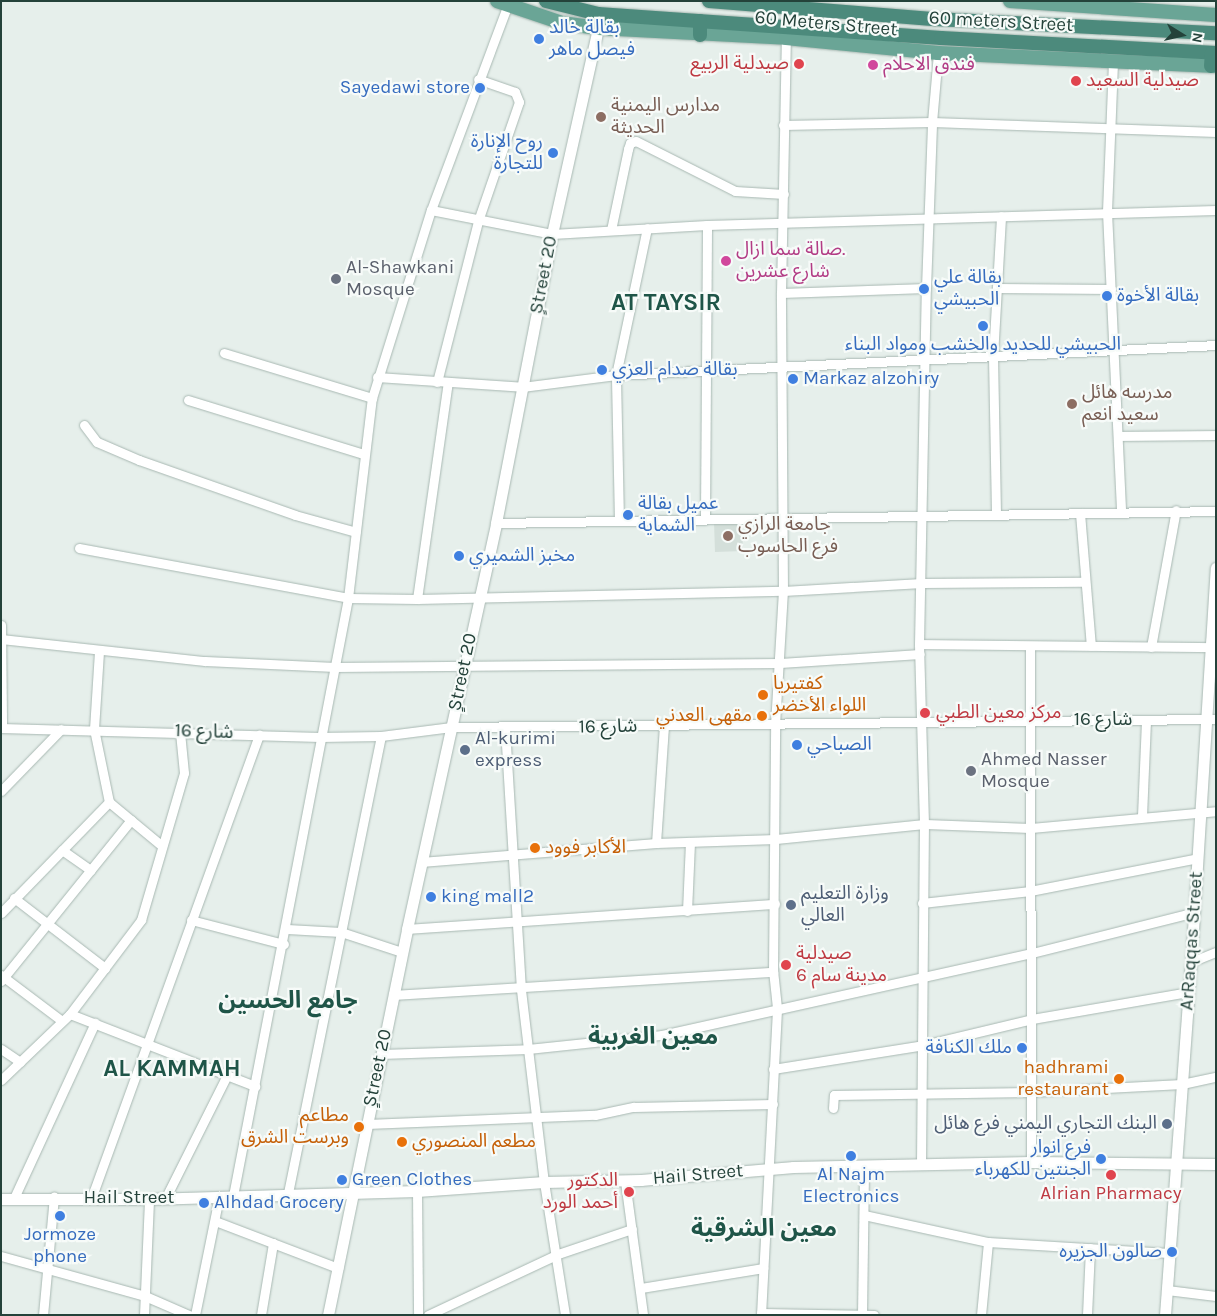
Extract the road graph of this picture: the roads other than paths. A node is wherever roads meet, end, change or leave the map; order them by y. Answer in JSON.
{"nodes":[{"id":1,"x":546,"y":1,"type":"edge"},
{"id":2,"x":709,"y":1,"type":"edge"},
{"id":3,"x":1010,"y":1,"type":"edge"},
{"id":4,"x":758,"y":2,"type":"edge"},
{"id":5,"x":1046,"y":2,"type":"edge"},
{"id":6,"x":502,"y":4,"type":"edge"},
{"id":7,"x":1216,"y":15,"type":"edge"},
{"id":8,"x":598,"y":28,"type":"junction"},
{"id":9,"x":700,"y":28,"type":"junction"},
{"id":10,"x":1216,"y":33,"type":"edge"},
{"id":11,"x":786,"y":38,"type":"junction"},
{"id":12,"x":938,"y":53,"type":"junction"},
{"id":13,"x":1213,"y":60,"type":"edge"},
{"id":14,"x":1113,"y":62,"type":"junction"},
{"id":15,"x":478,"y":79,"type":"junction"},
{"id":16,"x":932,"y":122,"type":"junction"},
{"id":17,"x":782,"y":125,"type":"junction"},
{"id":18,"x":1108,"y":130,"type":"junction"},
{"id":19,"x":1216,"y":132,"type":"edge"},
{"id":20,"x":784,"y":194,"type":"junction"},
{"id":21,"x":431,"y":210,"type":"junction"},
{"id":22,"x":1216,"y":210,"type":"edge"},
{"id":23,"x":1107,"y":212,"type":"junction"},
{"id":24,"x":1001,"y":216,"type":"junction"},
{"id":25,"x":929,"y":218,"type":"junction"},
{"id":26,"x":478,"y":221,"type":"junction"},
{"id":27,"x":783,"y":223,"type":"junction"},
{"id":28,"x":707,"y":225,"type":"junction"},
{"id":29,"x":647,"y":228,"type":"junction"},
{"id":30,"x":611,"y":230,"type":"junction"},
{"id":31,"x":552,"y":234,"type":"junction"},
{"id":32,"x":926,"y":288,"type":"junction"},
{"id":33,"x":997,"y":288,"type":"junction"},
{"id":34,"x":1111,"y":289,"type":"junction"},
{"id":35,"x":781,"y":293,"type":"junction"},
{"id":36,"x":1216,"y":345,"type":"edge"},
{"id":37,"x":1115,"y":351,"type":"junction"},
{"id":38,"x":224,"y":353,"type":"dead end"},
{"id":39,"x":994,"y":356,"type":"junction"},
{"id":40,"x":927,"y":361,"type":"junction"},
{"id":41,"x":781,"y":366,"type":"junction"},
{"id":42,"x":704,"y":372,"type":"junction"},
{"id":43,"x":616,"y":375,"type":"junction"},
{"id":44,"x":377,"y":377,"type":"junction"},
{"id":45,"x":437,"y":382,"type":"junction"},
{"id":46,"x":448,"y":382,"type":"junction"},
{"id":47,"x":522,"y":387,"type":"junction"},
{"id":48,"x":372,"y":398,"type":"junction"},
{"id":49,"x":188,"y":400,"type":"dead end"},
{"id":50,"x":84,"y":425,"type":"dead end"},
{"id":51,"x":1216,"y":435,"type":"edge"},
{"id":52,"x":1119,"y":436,"type":"junction"},
{"id":53,"x":364,"y":454,"type":"junction"},
{"id":54,"x":1176,"y":510,"type":"junction"},
{"id":55,"x":1216,"y":511,"type":"edge"},
{"id":56,"x":1121,"y":512,"type":"junction"},
{"id":57,"x":1080,"y":513,"type":"junction"},
{"id":58,"x":924,"y":514,"type":"junction"},
{"id":59,"x":996,"y":514,"type":"junction"},
{"id":60,"x":783,"y":516,"type":"junction"},
{"id":61,"x":705,"y":517,"type":"junction"},
{"id":62,"x":619,"y":522,"type":"junction"},
{"id":63,"x":496,"y":523,"type":"junction"},
{"id":64,"x":356,"y":532,"type":"junction"},
{"id":65,"x":79,"y":548,"type":"dead end"},
{"id":66,"x":1216,"y":568,"type":"edge"},
{"id":67,"x":1084,"y":582,"type":"junction"},
{"id":68,"x":922,"y":583,"type":"junction"},
{"id":69,"x":784,"y":591,"type":"junction"},
{"id":70,"x":479,"y":597,"type":"junction"},
{"id":71,"x":348,"y":598,"type":"junction"},
{"id":72,"x":418,"y":600,"type":"junction"},
{"id":73,"x":1,"y":625,"type":"edge"},
{"id":74,"x":2,"y":639,"type":"edge"},
{"id":75,"x":919,"y":644,"type":"junction"},
{"id":76,"x":1030,"y":646,"type":"junction"},
{"id":77,"x":1091,"y":646,"type":"junction"},
{"id":78,"x":1151,"y":647,"type":"junction"},
{"id":79,"x":1213,"y":647,"type":"edge"},
{"id":80,"x":99,"y":651,"type":"junction"},
{"id":81,"x":920,"y":654,"type":"junction"},
{"id":82,"x":780,"y":663,"type":"junction"},
{"id":83,"x":464,"y":665,"type":"junction"},
{"id":84,"x":335,"y":667,"type":"junction"},
{"id":85,"x":1211,"y":719,"type":"edge"},
{"id":86,"x":921,"y":720,"type":"junction"},
{"id":87,"x":1030,"y":720,"type":"junction"},
{"id":88,"x":1146,"y":720,"type":"junction"},
{"id":89,"x":775,"y":724,"type":"junction"},
{"id":90,"x":664,"y":726,"type":"junction"},
{"id":91,"x":451,"y":727,"type":"junction"},
{"id":92,"x":2,"y":728,"type":"edge"},
{"id":93,"x":505,"y":728,"type":"junction"},
{"id":94,"x":61,"y":729,"type":"junction"},
{"id":95,"x":94,"y":730,"type":"junction"},
{"id":96,"x":180,"y":732,"type":"junction"},
{"id":97,"x":259,"y":734,"type":"junction"},
{"id":98,"x":381,"y":736,"type":"junction"},
{"id":99,"x":320,"y":737,"type":"junction"},
{"id":100,"x":1,"y":791,"type":"edge"},
{"id":101,"x":109,"y":802,"type":"junction"},
{"id":102,"x":1200,"y":811,"type":"junction"},
{"id":103,"x":1216,"y":811,"type":"edge"},
{"id":104,"x":1142,"y":816,"type":"junction"},
{"id":105,"x":131,"y":820,"type":"junction"},
{"id":106,"x":924,"y":824,"type":"junction"},
{"id":107,"x":1030,"y":828,"type":"junction"},
{"id":108,"x":776,"y":839,"type":"junction"},
{"id":109,"x":690,"y":842,"type":"junction"},
{"id":110,"x":656,"y":843,"type":"junction"},
{"id":111,"x":162,"y":846,"type":"junction"},
{"id":112,"x":62,"y":850,"type":"junction"},
{"id":113,"x":510,"y":856,"type":"junction"},
{"id":114,"x":1198,"y":858,"type":"junction"},
{"id":115,"x":421,"y":862,"type":"junction"},
{"id":116,"x":91,"y":870,"type":"junction"},
{"id":117,"x":1030,"y":891,"type":"junction"},
{"id":118,"x":1,"y":897,"type":"edge"},
{"id":119,"x":12,"y":901,"type":"junction"},
{"id":120,"x":922,"y":903,"type":"junction"},
{"id":121,"x":775,"y":904,"type":"junction"},
{"id":122,"x":687,"y":911,"type":"junction"},
{"id":123,"x":1195,"y":912,"type":"junction"},
{"id":124,"x":1,"y":913,"type":"edge"},
{"id":125,"x":191,"y":920,"type":"junction"},
{"id":126,"x":516,"y":924,"type":"junction"},
{"id":127,"x":46,"y":925,"type":"junction"},
{"id":128,"x":287,"y":929,"type":"junction"},
{"id":129,"x":406,"y":929,"type":"junction"},
{"id":130,"x":341,"y":932,"type":"junction"},
{"id":131,"x":284,"y":944,"type":"junction"},
{"id":132,"x":402,"y":952,"type":"junction"},
{"id":133,"x":1216,"y":952,"type":"edge"},
{"id":134,"x":1032,"y":953,"type":"junction"},
{"id":135,"x":1191,"y":962,"type":"junction"},
{"id":136,"x":105,"y":968,"type":"junction"},
{"id":137,"x":773,"y":972,"type":"junction"},
{"id":138,"x":922,"y":977,"type":"junction"},
{"id":139,"x":2,"y":978,"type":"edge"},
{"id":140,"x":521,"y":990,"type":"junction"},
{"id":141,"x":1188,"y":992,"type":"junction"},
{"id":142,"x":393,"y":995,"type":"junction"},
{"id":143,"x":777,"y":1008,"type":"junction"},
{"id":144,"x":70,"y":1014,"type":"junction"},
{"id":145,"x":1032,"y":1019,"type":"junction"},
{"id":146,"x":62,"y":1021,"type":"junction"},
{"id":147,"x":95,"y":1024,"type":"junction"},
{"id":148,"x":147,"y":1044,"type":"junction"},
{"id":149,"x":924,"y":1045,"type":"junction"},
{"id":150,"x":1,"y":1049,"type":"edge"},
{"id":151,"x":528,"y":1049,"type":"junction"},
{"id":152,"x":381,"y":1054,"type":"junction"},
{"id":153,"x":20,"y":1062,"type":"junction"},
{"id":154,"x":773,"y":1069,"type":"junction"},
{"id":155,"x":227,"y":1075,"type":"junction"},
{"id":156,"x":1216,"y":1077,"type":"edge"},
{"id":157,"x":1,"y":1080,"type":"edge"},
{"id":158,"x":1182,"y":1084,"type":"junction"},
{"id":159,"x":255,"y":1086,"type":"junction"},
{"id":160,"x":1030,"y":1092,"type":"junction"},
{"id":161,"x":923,"y":1096,"type":"junction"},
{"id":162,"x":773,"y":1104,"type":"junction"},
{"id":163,"x":833,"y":1108,"type":"dead end"},
{"id":164,"x":536,"y":1117,"type":"junction"},
{"id":165,"x":366,"y":1124,"type":"junction"},
{"id":166,"x":1176,"y":1161,"type":"junction"},
{"id":167,"x":1031,"y":1162,"type":"junction"},
{"id":168,"x":922,"y":1164,"type":"junction"},
{"id":169,"x":1216,"y":1164,"type":"edge"},
{"id":170,"x":864,"y":1165,"type":"junction"},
{"id":171,"x":767,"y":1169,"type":"junction"},
{"id":172,"x":624,"y":1181,"type":"junction"},
{"id":173,"x":544,"y":1182,"type":"junction"},
{"id":174,"x":417,"y":1190,"type":"junction"},
{"id":175,"x":353,"y":1191,"type":"junction"},
{"id":176,"x":288,"y":1193,"type":"junction"},
{"id":177,"x":233,"y":1196,"type":"junction"},
{"id":178,"x":54,"y":1197,"type":"junction"},
{"id":179,"x":219,"y":1197,"type":"junction"},
{"id":180,"x":14,"y":1198,"type":"junction"},
{"id":181,"x":165,"y":1198,"type":"junction"},
{"id":182,"x":1,"y":1199,"type":"edge"},
{"id":183,"x":90,"y":1199,"type":"junction"},
{"id":184,"x":148,"y":1199,"type":"junction"},
{"id":185,"x":864,"y":1215,"type":"junction"},
{"id":186,"x":215,"y":1221,"type":"junction"},
{"id":187,"x":632,"y":1229,"type":"junction"},
{"id":188,"x":988,"y":1242,"type":"junction"},
{"id":189,"x":274,"y":1243,"type":"junction"},
{"id":190,"x":1090,"y":1248,"type":"junction"},
{"id":191,"x":1169,"y":1253,"type":"junction"},
{"id":192,"x":558,"y":1254,"type":"junction"},
{"id":193,"x":1,"y":1256,"type":"edge"},
{"id":194,"x":47,"y":1267,"type":"junction"},
{"id":195,"x":338,"y":1268,"type":"junction"},
{"id":196,"x":763,"y":1268,"type":"junction"},
{"id":197,"x":641,"y":1288,"type":"junction"},
{"id":198,"x":1167,"y":1290,"type":"junction"},
{"id":199,"x":145,"y":1296,"type":"junction"},
{"id":200,"x":1216,"y":1296,"type":"edge"},
{"id":201,"x":761,"y":1314,"type":"edge"},
{"id":202,"x":862,"y":1314,"type":"edge"},
{"id":203,"x":43,"y":1315,"type":"edge"},
{"id":204,"x":144,"y":1315,"type":"edge"},
{"id":205,"x":189,"y":1315,"type":"edge"},
{"id":206,"x":195,"y":1315,"type":"edge"},
{"id":207,"x":261,"y":1315,"type":"edge"},
{"id":208,"x":328,"y":1315,"type":"edge"},
{"id":209,"x":418,"y":1315,"type":"edge"},
{"id":210,"x":428,"y":1315,"type":"edge"},
{"id":211,"x":565,"y":1315,"type":"edge"},
{"id":212,"x":644,"y":1315,"type":"edge"},
{"id":213,"x":874,"y":1315,"type":"edge"},
{"id":214,"x":981,"y":1315,"type":"edge"},
{"id":215,"x":1086,"y":1315,"type":"edge"},
{"id":216,"x":1165,"y":1315,"type":"edge"}],
"edges":[{"from":1,"to":9,"type":"highway","name":"60 meters Street"},
{"from":2,"to":4,"type":"highway","name":"60 meters Street"},
{"from":3,"to":5,"type":"main road","name":"60 Meters Street"},
{"from":4,"to":10,"type":"highway","name":"60 meters Street"},
{"from":5,"to":7,"type":"main road","name":"60 Meters Street"},
{"from":6,"to":8,"type":"main road","name":"60 Meters Street"},
{"from":6,"to":15,"type":"street"},
{"from":8,"to":9,"type":"main road","name":"60 Meters Street"},
{"from":8,"to":31,"type":"street","name":"ٍStreet 20"},
{"from":9,"to":11,"type":"main road","name":"60 Meters Street"},
{"from":9,"to":13,"type":"highway","name":"60 meters Street"},
{"from":11,"to":12,"type":"main road","name":"60 Meters Street"},
{"from":11,"to":17,"type":"street"},
{"from":12,"to":14,"type":"main road","name":"60 Meters Street"},
{"from":12,"to":16,"type":"street"},
{"from":13,"to":14,"type":"main road","name":"60 Meters Street"},
{"from":14,"to":18,"type":"street"},
{"from":15,"to":21,"type":"street"},
{"from":15,"to":26,"type":"street"},
{"from":16,"to":17,"type":"street"},
{"from":16,"to":18,"type":"street"},
{"from":16,"to":25,"type":"street"},
{"from":17,"to":20,"type":"street"},
{"from":18,"to":19,"type":"street"},
{"from":18,"to":23,"type":"street"},
{"from":20,"to":27,"type":"street"},
{"from":20,"to":30,"type":"street"},
{"from":21,"to":26,"type":"street"},
{"from":21,"to":44,"type":"street"},
{"from":22,"to":23,"type":"street"},
{"from":23,"to":24,"type":"street"},
{"from":23,"to":34,"type":"street"},
{"from":24,"to":25,"type":"street"},
{"from":24,"to":33,"type":"street"},
{"from":25,"to":27,"type":"street"},
{"from":25,"to":32,"type":"street"},
{"from":26,"to":31,"type":"street"},
{"from":26,"to":45,"type":"street"},
{"from":27,"to":28,"type":"street"},
{"from":27,"to":35,"type":"street"},
{"from":28,"to":29,"type":"street"},
{"from":28,"to":42,"type":"street"},
{"from":29,"to":30,"type":"street"},
{"from":29,"to":43,"type":"street"},
{"from":30,"to":31,"type":"street"},
{"from":31,"to":47,"type":"street","name":"ٍStreet 20"},
{"from":32,"to":35,"type":"street"},
{"from":32,"to":40,"type":"street"},
{"from":33,"to":34,"type":"street"},
{"from":33,"to":39,"type":"street"},
{"from":34,"to":37,"type":"street"},
{"from":35,"to":41,"type":"street"},
{"from":36,"to":37,"type":"street"},
{"from":37,"to":39,"type":"street"},
{"from":37,"to":52,"type":"street"},
{"from":38,"to":48,"type":"street"},
{"from":39,"to":40,"type":"street"},
{"from":39,"to":59,"type":"street"},
{"from":40,"to":41,"type":"street"},
{"from":40,"to":58,"type":"street"},
{"from":41,"to":42,"type":"street"},
{"from":41,"to":60,"type":"street"},
{"from":42,"to":43,"type":"street"},
{"from":42,"to":61,"type":"street"},
{"from":43,"to":47,"type":"street"},
{"from":43,"to":62,"type":"street"},
{"from":44,"to":45,"type":"street"},
{"from":44,"to":48,"type":"street"},
{"from":45,"to":46,"type":"street"},
{"from":46,"to":47,"type":"street"},
{"from":46,"to":72,"type":"street"},
{"from":47,"to":63,"type":"street","name":"ٍStreet 20"},
{"from":48,"to":53,"type":"street"},
{"from":49,"to":53,"type":"street"},
{"from":50,"to":64,"type":"street"},
{"from":51,"to":52,"type":"street"},
{"from":52,"to":56,"type":"street"},
{"from":53,"to":64,"type":"street"},
{"from":54,"to":55,"type":"street"},
{"from":54,"to":56,"type":"street"},
{"from":54,"to":78,"type":"street"},
{"from":56,"to":57,"type":"street"},
{"from":57,"to":59,"type":"street"},
{"from":57,"to":67,"type":"street"},
{"from":58,"to":59,"type":"street"},
{"from":58,"to":60,"type":"street"},
{"from":58,"to":68,"type":"street"},
{"from":60,"to":61,"type":"street"},
{"from":60,"to":69,"type":"street"},
{"from":61,"to":62,"type":"street"},
{"from":62,"to":63,"type":"street"},
{"from":63,"to":70,"type":"street","name":"ٍStreet 20"},
{"from":64,"to":71,"type":"street"},
{"from":65,"to":71,"type":"street"},
{"from":66,"to":79,"type":"street","name":"ArRaqqas Street"},
{"from":67,"to":68,"type":"street"},
{"from":67,"to":77,"type":"street"},
{"from":68,"to":69,"type":"street"},
{"from":68,"to":75,"type":"street"},
{"from":69,"to":70,"type":"street"},
{"from":69,"to":82,"type":"street"},
{"from":70,"to":72,"type":"street"},
{"from":70,"to":83,"type":"street","name":"ٍStreet 20"},
{"from":71,"to":72,"type":"street"},
{"from":71,"to":84,"type":"street"},
{"from":73,"to":74,"type":"street"},
{"from":74,"to":80,"type":"street"},
{"from":74,"to":92,"type":"street"},
{"from":75,"to":76,"type":"street"},
{"from":75,"to":81,"type":"street"},
{"from":76,"to":77,"type":"street"},
{"from":76,"to":87,"type":"street"},
{"from":77,"to":78,"type":"street"},
{"from":78,"to":79,"type":"street"},
{"from":79,"to":85,"type":"street","name":"ArRaqqas Street"},
{"from":80,"to":84,"type":"street"},
{"from":80,"to":95,"type":"street"},
{"from":81,"to":82,"type":"street"},
{"from":81,"to":86,"type":"street"},
{"from":82,"to":83,"type":"street"},
{"from":82,"to":89,"type":"street"},
{"from":83,"to":84,"type":"street"},
{"from":83,"to":91,"type":"street","name":"ٍStreet 20"},
{"from":84,"to":99,"type":"street"},
{"from":85,"to":88,"type":"street","name":"شارع 16"},
{"from":85,"to":102,"type":"street","name":"ArRaqqas Street"},
{"from":86,"to":87,"type":"street","name":"شارع 16"},
{"from":86,"to":89,"type":"street","name":"شارع 16"},
{"from":86,"to":106,"type":"street"},
{"from":87,"to":88,"type":"street","name":"شارع 16"},
{"from":87,"to":107,"type":"street"},
{"from":88,"to":104,"type":"street"},
{"from":89,"to":90,"type":"street","name":"شارع 16"},
{"from":89,"to":108,"type":"street"},
{"from":90,"to":93,"type":"street","name":"شارع 16"},
{"from":90,"to":110,"type":"street"},
{"from":91,"to":93,"type":"street","name":"شارع 16"},
{"from":91,"to":98,"type":"street","name":"شارع 16"},
{"from":91,"to":115,"type":"street","name":"ٍStreet 20"},
{"from":92,"to":94,"type":"street","name":"شارع 16"},
{"from":93,"to":113,"type":"street"},
{"from":94,"to":95,"type":"street","name":"شارع 16"},
{"from":94,"to":100,"type":"street"},
{"from":95,"to":96,"type":"street","name":"شارع 16"},
{"from":95,"to":101,"type":"street"},
{"from":96,"to":97,"type":"street","name":"شارع 16"},
{"from":96,"to":111,"type":"street"},
{"from":97,"to":99,"type":"street","name":"شارع 16"},
{"from":97,"to":125,"type":"street"},
{"from":98,"to":99,"type":"street","name":"شارع 16"},
{"from":98,"to":130,"type":"street"},
{"from":99,"to":128,"type":"street"},
{"from":101,"to":105,"type":"street"},
{"from":101,"to":112,"type":"street"},
{"from":102,"to":103,"type":"street"},
{"from":102,"to":104,"type":"street"},
{"from":102,"to":114,"type":"street","name":"ArRaqqas Street"},
{"from":104,"to":107,"type":"street"},
{"from":105,"to":111,"type":"street"},
{"from":105,"to":116,"type":"street"},
{"from":106,"to":107,"type":"street"},
{"from":106,"to":108,"type":"street"},
{"from":106,"to":120,"type":"street"},
{"from":107,"to":117,"type":"street"},
{"from":108,"to":109,"type":"street"},
{"from":108,"to":121,"type":"street"},
{"from":109,"to":110,"type":"street"},
{"from":109,"to":122,"type":"street"},
{"from":110,"to":113,"type":"street"},
{"from":111,"to":136,"type":"street"},
{"from":112,"to":116,"type":"street"},
{"from":112,"to":119,"type":"street"},
{"from":113,"to":115,"type":"street"},
{"from":113,"to":126,"type":"street"},
{"from":114,"to":117,"type":"street"},
{"from":114,"to":123,"type":"street","name":"ArRaqqas Street"},
{"from":115,"to":129,"type":"street","name":"ٍStreet 20"},
{"from":116,"to":127,"type":"street"},
{"from":117,"to":120,"type":"street"},
{"from":117,"to":134,"type":"street"},
{"from":118,"to":119,"type":"street"},
{"from":119,"to":124,"type":"street"},
{"from":119,"to":127,"type":"street"},
{"from":120,"to":138,"type":"street"},
{"from":121,"to":122,"type":"street"},
{"from":121,"to":137,"type":"street"},
{"from":122,"to":126,"type":"street"},
{"from":123,"to":134,"type":"street"},
{"from":123,"to":135,"type":"street","name":"ArRaqqas Street"},
{"from":125,"to":131,"type":"street"},
{"from":125,"to":148,"type":"street"},
{"from":126,"to":129,"type":"street"},
{"from":126,"to":140,"type":"street"},
{"from":127,"to":136,"type":"street"},
{"from":127,"to":139,"type":"street"},
{"from":128,"to":130,"type":"street"},
{"from":128,"to":131,"type":"street"},
{"from":129,"to":132,"type":"street","name":"ٍStreet 20"},
{"from":130,"to":132,"type":"street"},
{"from":130,"to":176,"type":"street"},
{"from":131,"to":159,"type":"street"},
{"from":132,"to":142,"type":"street","name":"ٍStreet 20"},
{"from":133,"to":135,"type":"street"},
{"from":134,"to":138,"type":"street"},
{"from":134,"to":145,"type":"street"},
{"from":135,"to":141,"type":"street","name":"ArRaqqas Street"},
{"from":136,"to":144,"type":"street"},
{"from":137,"to":140,"type":"street"},
{"from":137,"to":143,"type":"street"},
{"from":138,"to":143,"type":"street"},
{"from":138,"to":149,"type":"street"},
{"from":139,"to":146,"type":"street"},
{"from":140,"to":142,"type":"street"},
{"from":140,"to":151,"type":"street"},
{"from":141,"to":145,"type":"street"},
{"from":141,"to":158,"type":"street","name":"ArRaqqas Street"},
{"from":142,"to":152,"type":"street","name":"ٍStreet 20"},
{"from":143,"to":151,"type":"street"},
{"from":143,"to":154,"type":"street"},
{"from":144,"to":146,"type":"street"},
{"from":144,"to":147,"type":"street"},
{"from":145,"to":149,"type":"street"},
{"from":145,"to":160,"type":"street"},
{"from":146,"to":153,"type":"street"},
{"from":147,"to":148,"type":"street"},
{"from":147,"to":180,"type":"street"},
{"from":148,"to":155,"type":"street"},
{"from":148,"to":183,"type":"street"},
{"from":149,"to":154,"type":"street"},
{"from":149,"to":161,"type":"street"},
{"from":150,"to":153,"type":"street"},
{"from":151,"to":152,"type":"street"},
{"from":151,"to":164,"type":"street"},
{"from":152,"to":165,"type":"street","name":"ٍStreet 20"},
{"from":153,"to":157,"type":"street"},
{"from":154,"to":162,"type":"street"},
{"from":155,"to":159,"type":"street"},
{"from":155,"to":181,"type":"street"},
{"from":156,"to":158,"type":"street"},
{"from":158,"to":160,"type":"street"},
{"from":158,"to":166,"type":"street","name":"ArRaqqas Street"},
{"from":159,"to":177,"type":"street"},
{"from":160,"to":161,"type":"street"},
{"from":160,"to":167,"type":"street"},
{"from":161,"to":163,"type":"street"},
{"from":161,"to":168,"type":"street"},
{"from":162,"to":164,"type":"street"},
{"from":162,"to":171,"type":"street"},
{"from":164,"to":165,"type":"street"},
{"from":164,"to":173,"type":"street"},
{"from":165,"to":175,"type":"street","name":"ٍStreet 20"},
{"from":166,"to":167,"type":"street","name":"Hail Street"},
{"from":166,"to":169,"type":"street","name":"Hail Street"},
{"from":166,"to":191,"type":"street","name":"ArRaqqas Street"},
{"from":167,"to":168,"type":"street","name":"Hail Street"},
{"from":168,"to":170,"type":"street","name":"Hail Street"},
{"from":170,"to":171,"type":"street","name":"Hail Street"},
{"from":170,"to":185,"type":"street"},
{"from":171,"to":172,"type":"street","name":"Hail Street"},
{"from":171,"to":196,"type":"street"},
{"from":172,"to":173,"type":"street","name":"Hail Street"},
{"from":172,"to":187,"type":"street"},
{"from":173,"to":174,"type":"street","name":"Hail Street"},
{"from":173,"to":192,"type":"street"},
{"from":174,"to":175,"type":"street","name":"Hail Street"},
{"from":174,"to":209,"type":"street"},
{"from":175,"to":176,"type":"street","name":"Hail Street"},
{"from":175,"to":195,"type":"street","name":"ٍStreet 20"},
{"from":176,"to":177,"type":"street","name":"Hail Street"},
{"from":177,"to":179,"type":"street","name":"Hail Street"},
{"from":178,"to":180,"type":"street","name":"Hail Street"},
{"from":178,"to":183,"type":"street","name":"Hail Street"},
{"from":178,"to":194,"type":"street"},
{"from":179,"to":181,"type":"street","name":"Hail Street"},
{"from":179,"to":186,"type":"street"},
{"from":180,"to":182,"type":"street","name":"Hail Street"},
{"from":181,"to":184,"type":"street","name":"Hail Street"},
{"from":183,"to":184,"type":"street","name":"Hail Street"},
{"from":184,"to":199,"type":"street"},
{"from":185,"to":188,"type":"street"},
{"from":185,"to":202,"type":"street"},
{"from":186,"to":189,"type":"street"},
{"from":186,"to":206,"type":"street"},
{"from":187,"to":192,"type":"street"},
{"from":187,"to":197,"type":"street"},
{"from":188,"to":190,"type":"street"},
{"from":188,"to":214,"type":"street"},
{"from":189,"to":195,"type":"street"},
{"from":189,"to":207,"type":"street"},
{"from":190,"to":191,"type":"street"},
{"from":190,"to":215,"type":"street"},
{"from":191,"to":198,"type":"street","name":"ArRaqqas Street"},
{"from":192,"to":210,"type":"street"},
{"from":192,"to":211,"type":"street"},
{"from":193,"to":194,"type":"street"},
{"from":194,"to":199,"type":"street"},
{"from":194,"to":203,"type":"street"},
{"from":195,"to":208,"type":"street","name":"ٍStreet 20"},
{"from":196,"to":197,"type":"street"},
{"from":196,"to":201,"type":"street"},
{"from":197,"to":212,"type":"street"},
{"from":198,"to":200,"type":"street"},
{"from":198,"to":216,"type":"street","name":"ArRaqqas Street"},
{"from":199,"to":204,"type":"street"},
{"from":199,"to":205,"type":"street"},
{"from":201,"to":202,"type":"street"},
{"from":202,"to":213,"type":"street"}]}
